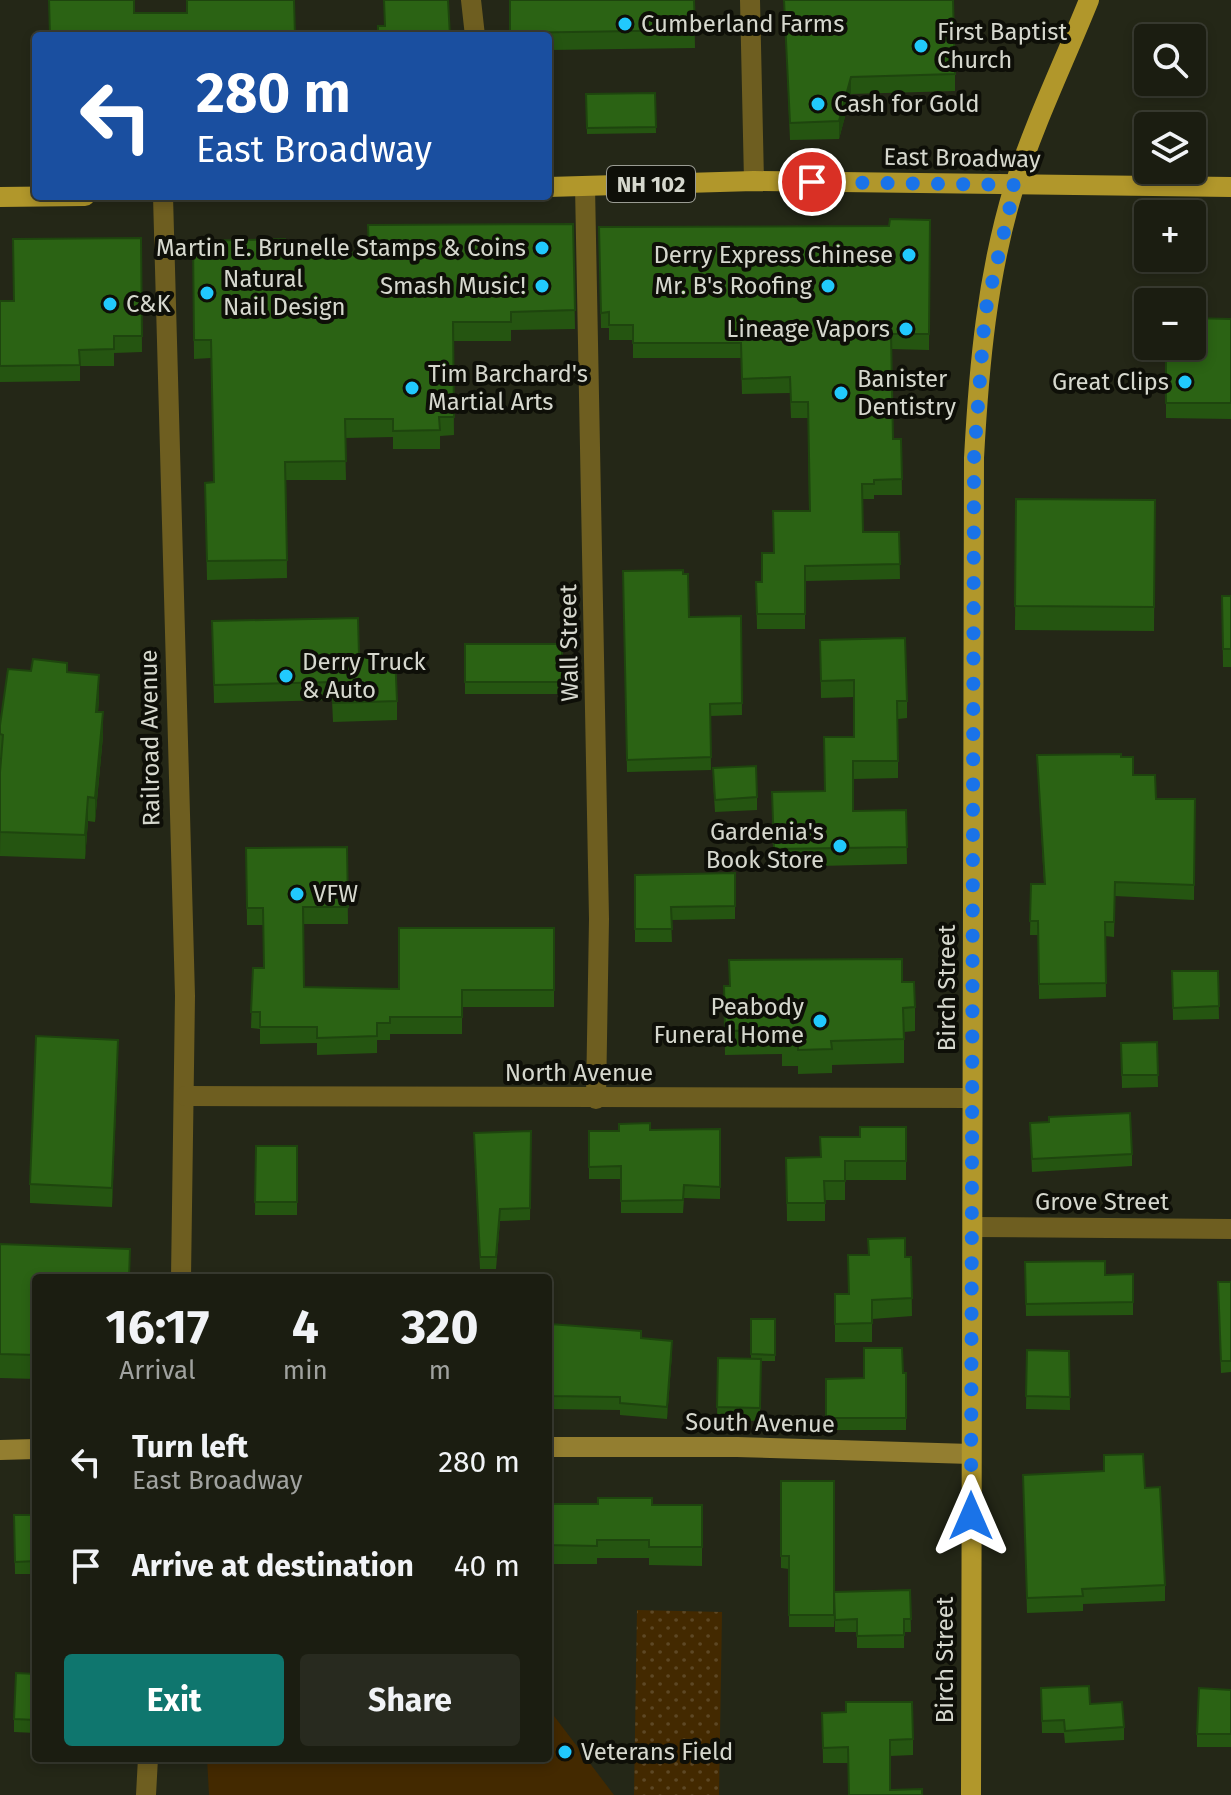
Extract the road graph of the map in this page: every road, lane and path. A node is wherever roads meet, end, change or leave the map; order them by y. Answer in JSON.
{"nodes":[{"id":1,"x":471,"y":0,"type":"edge"},
{"id":2,"x":750,"y":0,"type":"edge"},
{"id":3,"x":1089,"y":0,"type":"edge"},
{"id":4,"x":475,"y":32,"type":"edge"},
{"id":5,"x":754,"y":181,"type":"junction"},
{"id":6,"x":1015,"y":185,"type":"junction"},
{"id":7,"x":585,"y":186,"type":"junction"},
{"id":8,"x":552,"y":187,"type":"edge"},
{"id":9,"x":1231,"y":187,"type":"edge"},
{"id":10,"x":0,"y":197,"type":"edge"},
{"id":11,"x":32,"y":197,"type":"edge"},
{"id":12,"x":163,"y":200,"type":"edge"},
{"id":13,"x":185,"y":1096,"type":"junction"},
{"id":14,"x":972,"y":1098,"type":"junction"},
{"id":15,"x":596,"y":1099,"type":"junction"},
{"id":16,"x":973,"y":1227,"type":"junction"},
{"id":17,"x":1231,"y":1229,"type":"edge"},
{"id":18,"x":181,"y":1274,"type":"edge"},
{"id":19,"x":552,"y":1447,"type":"edge"},
{"id":20,"x":32,"y":1449,"type":"edge"},
{"id":21,"x":0,"y":1450,"type":"edge"},
{"id":22,"x":971,"y":1454,"type":"junction"},
{"id":23,"x":148,"y":1762,"type":"edge"},
{"id":24,"x":146,"y":1795,"type":"edge"},
{"id":25,"x":971,"y":1795,"type":"edge"},
{"id":26,"x":983,"y":1795,"type":"edge"}],
"edges":[{"from":1,"to":4,"type":"street"},
{"from":2,"to":5,"type":"street"},
{"from":3,"to":6,"type":"main road","name":"Birch Street"},
{"from":5,"to":6,"type":"main road","name":"East Broadway","number":"NH 102"},
{"from":5,"to":7,"type":"main road","name":"East Broadway","number":"NH 102"},
{"from":6,"to":9,"type":"main road","name":"East Broadway","number":"NH 102"},
{"from":6,"to":14,"type":"main road","name":"Birch Street"},
{"from":7,"to":8,"type":"main road","name":"East Broadway","number":"NH 102"},
{"from":7,"to":15,"type":"street","name":"Wall Street"},
{"from":10,"to":11,"type":"main road"},
{"from":12,"to":13,"type":"street","name":"Railroad Avenue"},
{"from":13,"to":15,"type":"street","name":"North Avenue"},
{"from":13,"to":18,"type":"street","name":"Railroad Avenue"},
{"from":14,"to":15,"type":"street","name":"North Avenue"},
{"from":14,"to":16,"type":"main road","name":"Birch Street"},
{"from":16,"to":17,"type":"street","name":"Grove Street"},
{"from":16,"to":22,"type":"main road","name":"Birch Street"},
{"from":19,"to":22,"type":"street","name":"South Avenue"},
{"from":20,"to":21,"type":"street"},
{"from":22,"to":25,"type":"main road","name":"Birch Street"},
{"from":23,"to":24,"type":"street"},
{"from":25,"to":26,"type":"street"}]}
